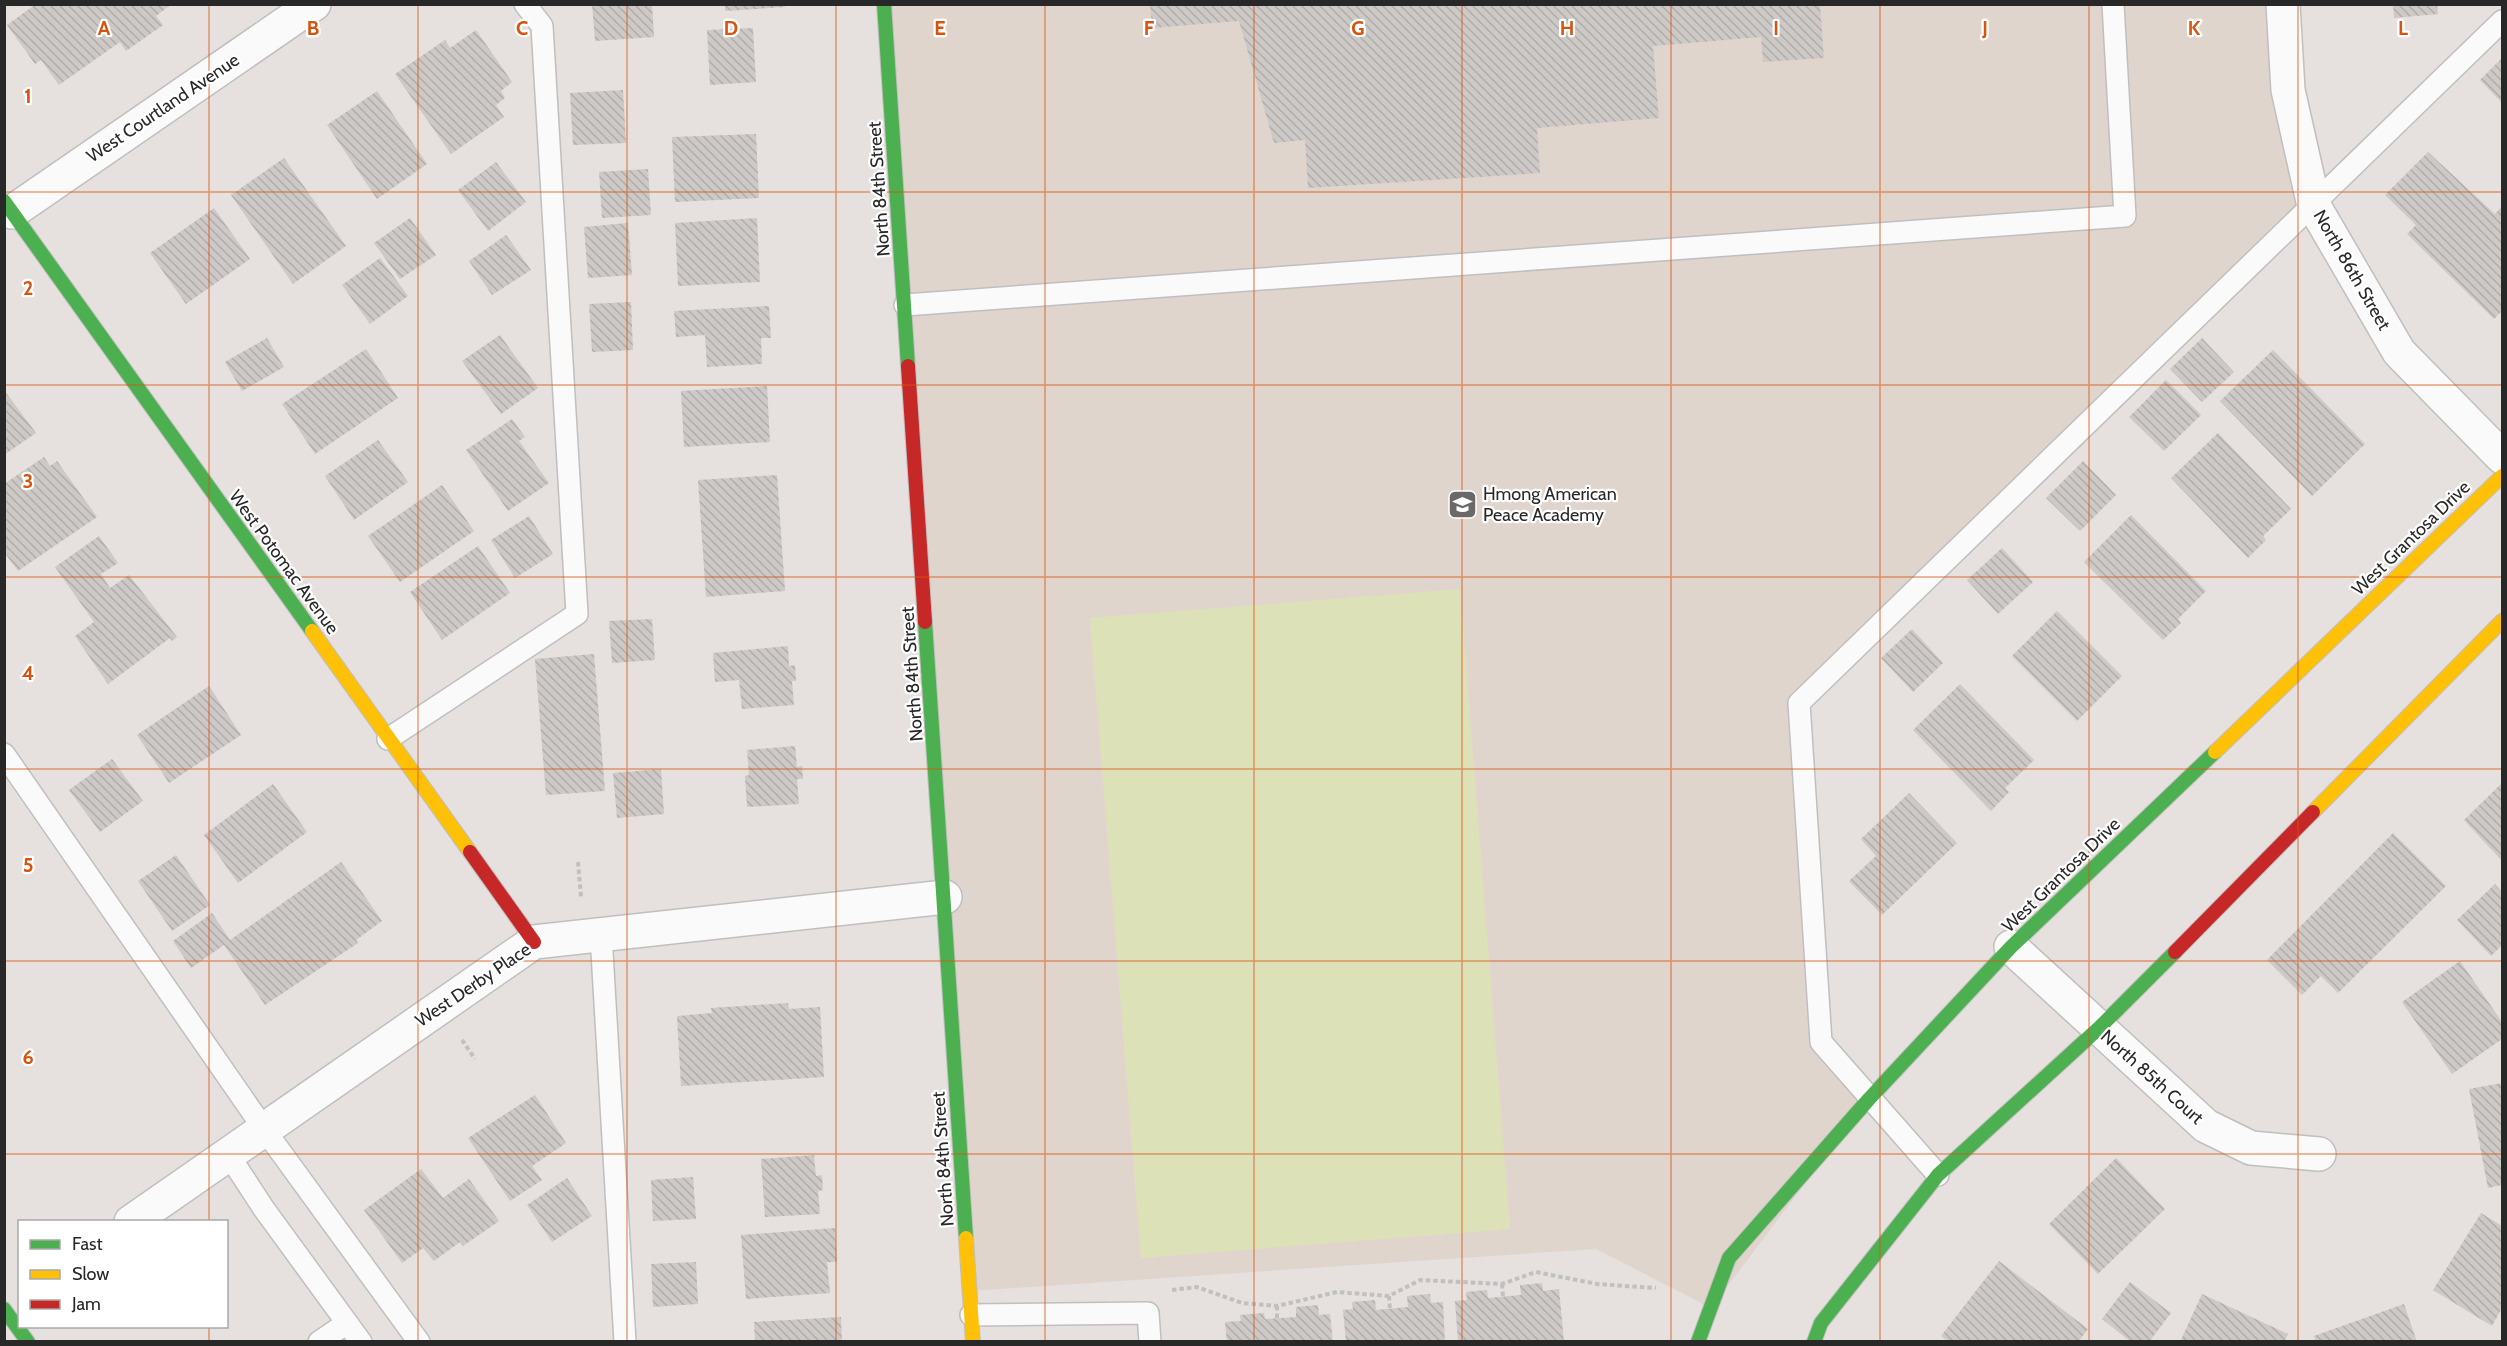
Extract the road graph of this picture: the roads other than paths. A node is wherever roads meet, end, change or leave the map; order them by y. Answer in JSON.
{"nodes":[{"id":1,"x":314,"y":4,"type":"edge"},
{"id":2,"x":525,"y":4,"type":"edge"},
{"id":3,"x":884,"y":4,"type":"edge"},
{"id":4,"x":2113,"y":4,"type":"edge"},
{"id":5,"x":2283,"y":4,"type":"edge"},
{"id":6,"x":2502,"y":21,"type":"edge"},
{"id":7,"x":2314,"y":206,"type":"junction"},
{"id":8,"x":8,"y":207,"type":"edge"},
{"id":9,"x":904,"y":305,"type":"junction"},
{"id":10,"x":2502,"y":457,"type":"edge"},
{"id":11,"x":2502,"y":476,"type":"edge"},
{"id":12,"x":2502,"y":621,"type":"edge"},
{"id":13,"x":388,"y":739,"type":"junction"},
{"id":14,"x":4,"y":754,"type":"edge"},
{"id":15,"x":945,"y":897,"type":"junction"},
{"id":16,"x":601,"y":935,"type":"junction"},
{"id":17,"x":534,"y":942,"type":"junction"},
{"id":18,"x":2011,"y":947,"type":"junction"},
{"id":19,"x":2099,"y":1028,"type":"junction"},
{"id":20,"x":1869,"y":1100,"type":"junction"},
{"id":21,"x":264,"y":1130,"type":"junction"},
{"id":22,"x":228,"y":1154,"type":"junction"},
{"id":23,"x":2319,"y":1154,"type":"dead end"},
{"id":24,"x":1938,"y":1175,"type":"junction"},
{"id":25,"x":132,"y":1220,"type":"edge"},
{"id":26,"x":18,"y":1301,"type":"edge"},
{"id":27,"x":5,"y":1309,"type":"edge"},
{"id":28,"x":971,"y":1315,"type":"junction"},
{"id":29,"x":347,"y":1323,"type":"junction"},
{"id":30,"x":18,"y":1327,"type":"edge"},
{"id":31,"x":19,"y":1328,"type":"edge"},
{"id":32,"x":28,"y":1341,"type":"edge"},
{"id":33,"x":319,"y":1341,"type":"edge"},
{"id":34,"x":361,"y":1341,"type":"edge"},
{"id":35,"x":418,"y":1341,"type":"edge"},
{"id":36,"x":625,"y":1341,"type":"edge"},
{"id":37,"x":973,"y":1341,"type":"edge"},
{"id":38,"x":1150,"y":1341,"type":"edge"},
{"id":39,"x":1698,"y":1341,"type":"edge"},
{"id":40,"x":1814,"y":1341,"type":"edge"}],
"edges":[{"from":1,"to":8,"type":"street","name":"West Courtland Avenue"},
{"from":2,"to":13,"type":"lane"},
{"from":3,"to":9,"type":"street","name":"North 84th Street"},
{"from":4,"to":9,"type":"lane"},
{"from":5,"to":7,"type":"street","name":"North 86th Street"},
{"from":6,"to":7,"type":"lane"},
{"from":7,"to":10,"type":"street","name":"North 86th Street"},
{"from":7,"to":20,"type":"lane"},
{"from":8,"to":13,"type":"street","name":"West Potomac Avenue"},
{"from":9,"to":15,"type":"street","name":"North 84th Street"},
{"from":11,"to":18,"type":"street","name":"West Grantosa Drive"},
{"from":12,"to":19,"type":"street"},
{"from":13,"to":17,"type":"street","name":"West Potomac Avenue"},
{"from":14,"to":21,"type":"lane"},
{"from":15,"to":16,"type":"street","name":"West Derby Place"},
{"from":15,"to":28,"type":"street","name":"North 84th Street"},
{"from":16,"to":17,"type":"street","name":"West Derby Place"},
{"from":16,"to":36,"type":"lane"},
{"from":17,"to":21,"type":"street","name":"West Derby Place"},
{"from":18,"to":19,"type":"street","name":"North 85th Court"},
{"from":18,"to":20,"type":"street","name":"West Grantosa Drive"},
{"from":19,"to":23,"type":"street","name":"North 85th Court"},
{"from":19,"to":24,"type":"street"},
{"from":20,"to":24,"type":"lane"},
{"from":20,"to":39,"type":"street","name":"West Grantosa Drive"},
{"from":21,"to":22,"type":"street","name":"West Derby Place"},
{"from":21,"to":35,"type":"lane"},
{"from":22,"to":25,"type":"street","name":"West Derby Place"},
{"from":22,"to":29,"type":"lane"},
{"from":24,"to":40,"type":"street"},
{"from":26,"to":27,"type":"street"},
{"from":27,"to":30,"type":"street"},
{"from":28,"to":37,"type":"street","name":"North 84th Street"},
{"from":28,"to":38,"type":"lane"},
{"from":29,"to":33,"type":"lane"},
{"from":29,"to":34,"type":"lane"},
{"from":31,"to":32,"type":"street"}]}
